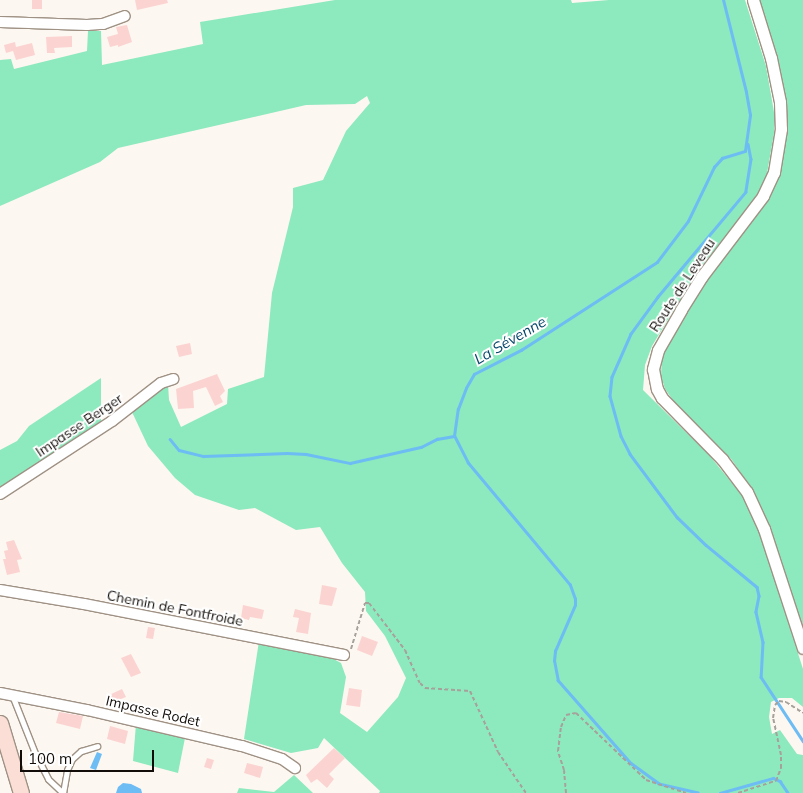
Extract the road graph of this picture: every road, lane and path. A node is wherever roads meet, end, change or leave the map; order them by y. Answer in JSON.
{"nodes":[{"id":1,"x":753,"y":0,"type":"edge"},
{"id":2,"x":125,"y":16,"type":"dead end"},
{"id":3,"x":0,"y":22,"type":"edge"},
{"id":4,"x":172,"y":379,"type":"dead end"},
{"id":5,"x":0,"y":494,"type":"edge"},
{"id":6,"x":0,"y":590,"type":"edge"},
{"id":7,"x":803,"y":648,"type":"edge"},
{"id":8,"x":344,"y":655,"type":"joint"},
{"id":9,"x":0,"y":693,"type":"edge"},
{"id":10,"x":12,"y":694,"type":"junction"},
{"id":11,"x":803,"y":713,"type":"edge"},
{"id":12,"x":0,"y":723,"type":"edge"},
{"id":13,"x":97,"y":746,"type":"dead end"},
{"id":14,"x":295,"y":768,"type":"dead end"},
{"id":15,"x":21,"y":793,"type":"edge"},
{"id":16,"x":63,"y":793,"type":"edge"},
{"id":17,"x":526,"y":793,"type":"edge"},
{"id":18,"x":566,"y":793,"type":"edge"},
{"id":19,"x":686,"y":793,"type":"edge"},
{"id":20,"x":738,"y":793,"type":"edge"}],
"edges":[{"from":1,"to":7,"type":"street","name":"Route de Leveau"},
{"from":2,"to":3,"type":"street"},
{"from":4,"to":5,"type":"street","name":"Impasse Berger"},
{"from":6,"to":8,"type":"street","name":"Chemin de Fontfroide"},
{"from":8,"to":17,"type":"path"},
{"from":9,"to":10,"type":"street","name":"Impasse Rodet"},
{"from":10,"to":14,"type":"street","name":"Impasse Rodet"},
{"from":10,"to":16,"type":"lane"},
{"from":11,"to":20,"type":"path"},
{"from":12,"to":15,"type":"main road"},
{"from":13,"to":16,"type":"lane"},
{"from":18,"to":19,"type":"path"}]}
